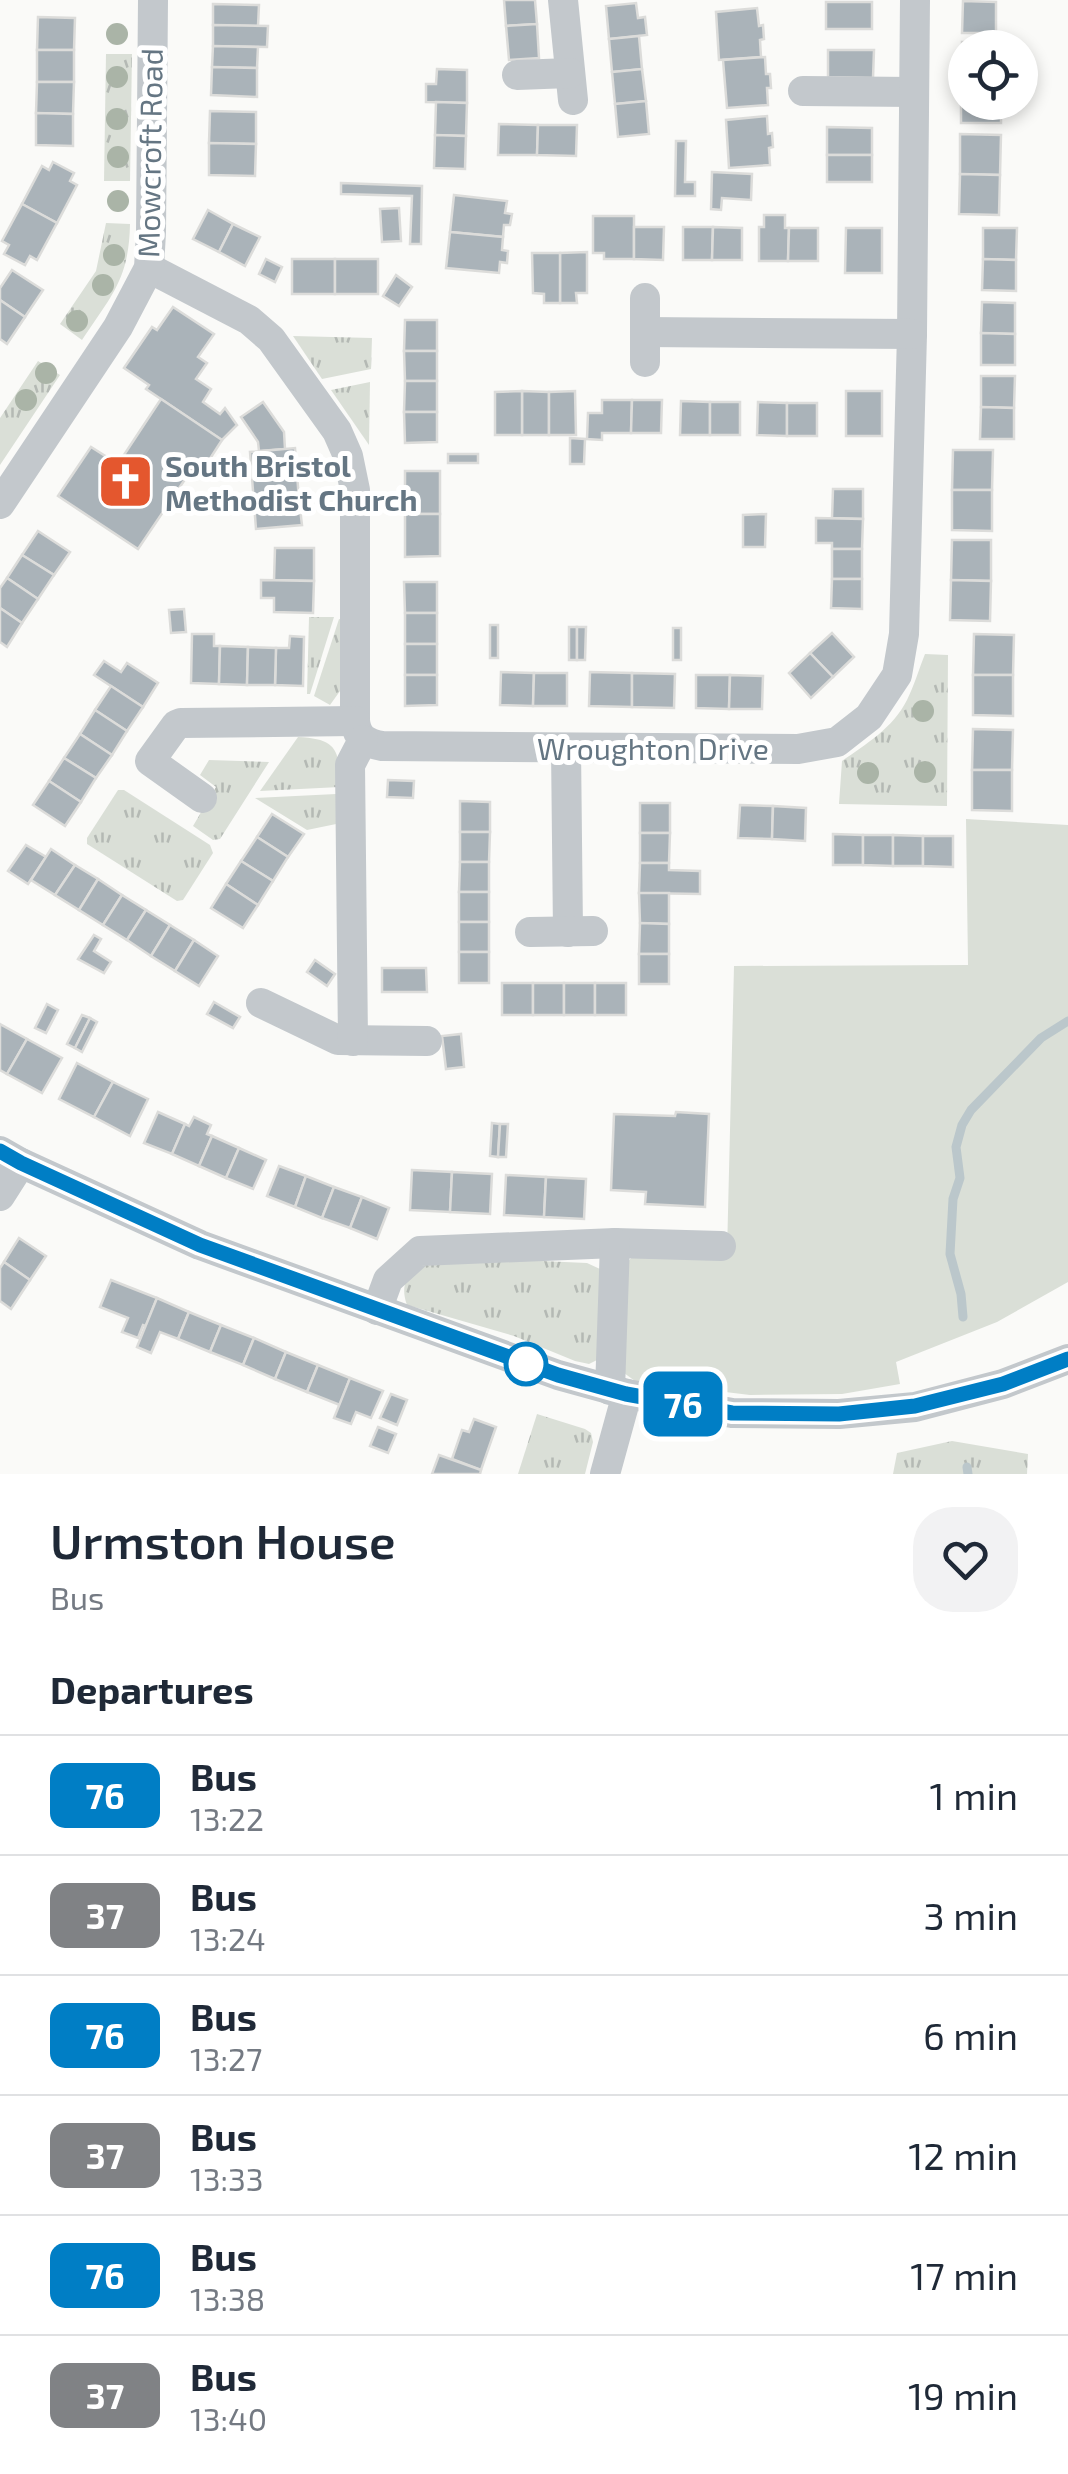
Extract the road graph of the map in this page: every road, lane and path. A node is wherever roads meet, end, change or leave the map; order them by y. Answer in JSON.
{"nodes":[{"id":1,"x":153,"y":0,"type":"edge"},
{"id":2,"x":563,"y":0,"type":"edge"},
{"id":3,"x":915,"y":0,"type":"edge"},
{"id":4,"x":517,"y":75,"type":"dead end"},
{"id":5,"x":804,"y":90,"type":"dead end"},
{"id":6,"x":914,"y":92,"type":"junction"},
{"id":7,"x":149,"y":268,"type":"junction"},
{"id":8,"x":645,"y":298,"type":"dead end"},
{"id":9,"x":912,"y":334,"type":"junction"},
{"id":10,"x":0,"y":504,"type":"edge"},
{"id":11,"x":359,"y":731,"type":"junction"},
{"id":12,"x":566,"y":748,"type":"junction"},
{"id":13,"x":202,"y":798,"type":"dead end"},
{"id":14,"x":530,"y":932,"type":"dead end"},
{"id":15,"x":261,"y":1003,"type":"dead end"},
{"id":16,"x":352,"y":1040,"type":"junction"},
{"id":17,"x":427,"y":1040,"type":"dead end"},
{"id":18,"x":11,"y":1157,"type":"edge"},
{"id":19,"x":0,"y":1196,"type":"edge"},
{"id":20,"x":615,"y":1243,"type":"junction"},
{"id":21,"x":721,"y":1246,"type":"dead end"},
{"id":22,"x":377,"y":1310,"type":"junction"},
{"id":23,"x":1068,"y":1359,"type":"edge"},
{"id":24,"x":618,"y":1392,"type":"junction"},
{"id":25,"x":605,"y":1474,"type":"edge"}],
"edges":[{"from":1,"to":7,"type":"street","name":"Mowcroft Road"},
{"from":2,"to":4,"type":"street"},
{"from":3,"to":6,"type":"street","name":"Wroughton Drive"},
{"from":5,"to":6,"type":"street"},
{"from":6,"to":9,"type":"street","name":"Wroughton Drive"},
{"from":7,"to":10,"type":"street","name":"Mowcroft Road"},
{"from":7,"to":11,"type":"street"},
{"from":8,"to":9,"type":"street"},
{"from":9,"to":12,"type":"street","name":"Wroughton Drive"},
{"from":11,"to":12,"type":"street","name":"Wroughton Drive"},
{"from":11,"to":13,"type":"street","name":"Wroughton Drive"},
{"from":11,"to":16,"type":"street"},
{"from":12,"to":14,"type":"street"},
{"from":15,"to":16,"type":"street"},
{"from":16,"to":17,"type":"street"},
{"from":18,"to":19,"type":"street"},
{"from":18,"to":22,"type":"street"},
{"from":20,"to":21,"type":"street"},
{"from":20,"to":22,"type":"street"},
{"from":20,"to":24,"type":"street"},
{"from":22,"to":24,"type":"street"},
{"from":23,"to":24,"type":"street"},
{"from":24,"to":25,"type":"street"}]}
